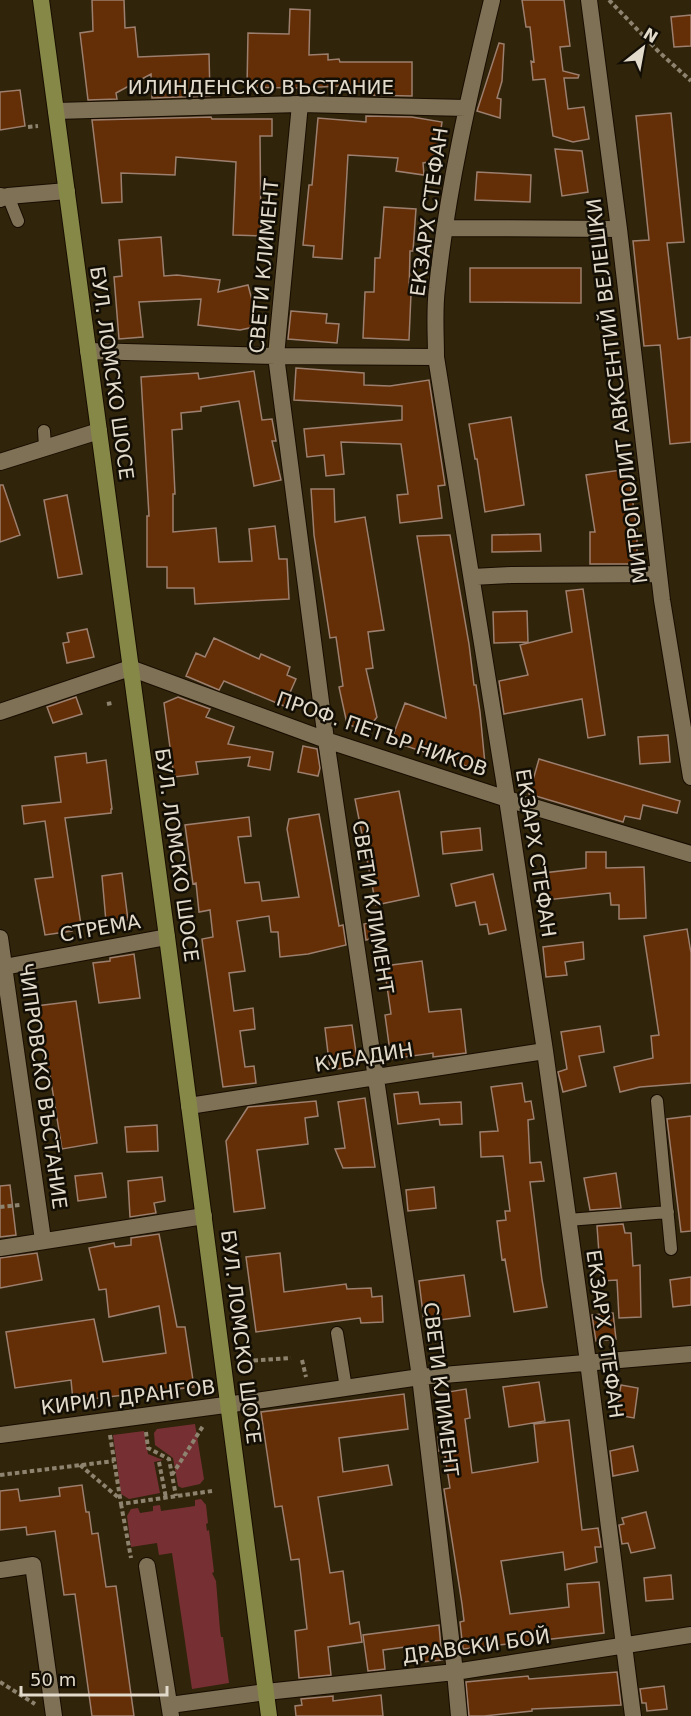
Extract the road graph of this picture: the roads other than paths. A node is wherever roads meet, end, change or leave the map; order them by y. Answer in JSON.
{"nodes":[{"id":1,"x":41,"y":0,"type":"edge"},
{"id":2,"x":492,"y":0,"type":"edge"},
{"id":3,"x":589,"y":0,"type":"edge"},
{"id":4,"x":300,"y":104,"type":"junction"},
{"id":5,"x":466,"y":108,"type":"junction"},
{"id":6,"x":56,"y":111,"type":"junction"},
{"id":7,"x":67,"y":191,"type":"junction"},
{"id":8,"x":3,"y":196,"type":"edge"},
{"id":9,"x":18,"y":221,"type":"dead end"},
{"id":10,"x":445,"y":228,"type":"junction"},
{"id":11,"x":620,"y":229,"type":"junction"},
{"id":12,"x":88,"y":351,"type":"junction"},
{"id":13,"x":276,"y":356,"type":"junction"},
{"id":14,"x":436,"y":357,"type":"junction"},
{"id":15,"x":99,"y":431,"type":"junction"},
{"id":16,"x":0,"y":462,"type":"edge"},
{"id":17,"x":659,"y":574,"type":"junction"},
{"id":18,"x":471,"y":577,"type":"junction"},
{"id":19,"x":130,"y":668,"type":"junction"},
{"id":20,"x":0,"y":712,"type":"edge"},
{"id":21,"x":326,"y":740,"type":"junction"},
{"id":22,"x":691,"y":777,"type":"edge"},
{"id":23,"x":507,"y":799,"type":"junction"},
{"id":24,"x":691,"y":854,"type":"edge"},
{"id":25,"x":167,"y":937,"type":"junction"},
{"id":26,"x":0,"y":938,"type":"edge"},
{"id":27,"x":4,"y":967,"type":"junction"},
{"id":28,"x":545,"y":1052,"type":"junction"},
{"id":29,"x":377,"y":1076,"type":"junction"},
{"id":30,"x":657,"y":1101,"type":"dead end"},
{"id":31,"x":189,"y":1106,"type":"junction"},
{"id":32,"x":668,"y":1212,"type":"junction"},
{"id":33,"x":204,"y":1216,"type":"junction"},
{"id":34,"x":568,"y":1220,"type":"junction"},
{"id":35,"x":43,"y":1240,"type":"junction"},
{"id":36,"x":0,"y":1248,"type":"edge"},
{"id":37,"x":671,"y":1250,"type":"dead end"},
{"id":38,"x":337,"y":1333,"type":"dead end"},
{"id":39,"x":691,"y":1354,"type":"edge"},
{"id":40,"x":588,"y":1362,"type":"junction"},
{"id":41,"x":420,"y":1377,"type":"junction"},
{"id":42,"x":346,"y":1388,"type":"junction"},
{"id":43,"x":228,"y":1405,"type":"junction"},
{"id":44,"x":0,"y":1435,"type":"edge"},
{"id":45,"x":147,"y":1566,"type":"road end"},
{"id":46,"x":0,"y":1570,"type":"edge"},
{"id":47,"x":691,"y":1635,"type":"edge"},
{"id":48,"x":623,"y":1645,"type":"junction"},
{"id":49,"x":455,"y":1672,"type":"junction"},
{"id":50,"x":266,"y":1692,"type":"junction"},
{"id":51,"x":170,"y":1711,"type":"edge"},
{"id":52,"x":53,"y":1716,"type":"edge"},
{"id":53,"x":269,"y":1716,"type":"edge"},
{"id":54,"x":459,"y":1716,"type":"edge"},
{"id":55,"x":633,"y":1716,"type":"edge"}],
"edges":[{"from":1,"to":6,"type":"main road","name":"БУЛ. ЛОМСКО ШОСЕ"},
{"from":2,"to":5,"type":"street","name":"ЕКЗАРХ СТЕФАН"},
{"from":3,"to":11,"type":"street","name":"МИТРОПОЛИТ АВКСЕНТИЙ ВЕЛЕШКИ"},
{"from":4,"to":5,"type":"street","name":"ИЛИНДЕНСКО ВЪСТАНИЕ"},
{"from":4,"to":6,"type":"street","name":"ИЛИНДЕНСКО ВЪСТАНИЕ"},
{"from":4,"to":13,"type":"street","name":"СВЕТИ КЛИМЕНТ"},
{"from":5,"to":10,"type":"street","name":"ЕКЗАРХ СТЕФАН"},
{"from":6,"to":7,"type":"main road","name":"БУЛ. ЛОМСКО ШОСЕ"},
{"from":7,"to":8,"type":"street"},
{"from":7,"to":12,"type":"main road","name":"БУЛ. ЛОМСКО ШОСЕ"},
{"from":8,"to":9,"type":"lane"},
{"from":10,"to":11,"type":"street"},
{"from":10,"to":14,"type":"street","name":"ЕКЗАРХ СТЕФАН"},
{"from":11,"to":17,"type":"street","name":"МИТРОПОЛИТ АВКСЕНТИЙ ВЕЛЕШКИ"},
{"from":12,"to":13,"type":"street"},
{"from":12,"to":15,"type":"main road","name":"БУЛ. ЛОМСКО ШОСЕ"},
{"from":13,"to":14,"type":"street"},
{"from":13,"to":21,"type":"street","name":"СВЕТИ КЛИМЕНТ"},
{"from":14,"to":18,"type":"street","name":"ЕКЗАРХ СТЕФАН"},
{"from":15,"to":16,"type":"street"},
{"from":15,"to":19,"type":"main road","name":"БУЛ. ЛОМСКО ШОСЕ"},
{"from":17,"to":18,"type":"street"},
{"from":17,"to":22,"type":"street","name":"МИТРОПОЛИТ АВКСЕНТИЙ ВЕЛЕШКИ"},
{"from":18,"to":23,"type":"street","name":"ЕКЗАРХ СТЕФАН"},
{"from":19,"to":20,"type":"street"},
{"from":19,"to":21,"type":"street","name":"ПРОФ. ПЕТЪР НИКОВ"},
{"from":19,"to":25,"type":"main road","name":"БУЛ. ЛОМСКО ШОСЕ"},
{"from":21,"to":23,"type":"street","name":"ПРОФ. ПЕТЪР НИКОВ"},
{"from":21,"to":29,"type":"street","name":"СВЕТИ КЛИМЕНТ"},
{"from":23,"to":24,"type":"street","name":"ПРОФ. ПЕТЪР НИКОВ"},
{"from":23,"to":28,"type":"street","name":"ЕКЗАРХ СТЕФАН"},
{"from":25,"to":27,"type":"street","name":"СТРЕМА"},
{"from":25,"to":31,"type":"main road","name":"БУЛ. ЛОМСКО ШОСЕ"},
{"from":26,"to":27,"type":"street","name":"ЧИПРОВСКО ВЪСТАНИЕ"},
{"from":27,"to":35,"type":"street","name":"ЧИПРОВСКО ВЪСТАНИЕ"},
{"from":28,"to":29,"type":"street","name":"КУБАДИН"},
{"from":28,"to":34,"type":"street","name":"ЕКЗАРХ СТЕФАН"},
{"from":29,"to":31,"type":"street","name":"КУБАДИН"},
{"from":29,"to":41,"type":"street","name":"СВЕТИ КЛИМЕНТ"},
{"from":30,"to":32,"type":"lane"},
{"from":31,"to":33,"type":"main road","name":"БУЛ. ЛОМСКО ШОСЕ"},
{"from":32,"to":34,"type":"lane"},
{"from":32,"to":37,"type":"lane"},
{"from":33,"to":35,"type":"street"},
{"from":33,"to":43,"type":"main road","name":"БУЛ. ЛОМСКО ШОСЕ"},
{"from":34,"to":40,"type":"street","name":"ЕКЗАРХ СТЕФАН"},
{"from":35,"to":36,"type":"street"},
{"from":38,"to":42,"type":"lane"},
{"from":39,"to":40,"type":"street","name":"КИРИЛ ДРАНГОВ"},
{"from":40,"to":41,"type":"street","name":"КИРИЛ ДРАНГОВ"},
{"from":40,"to":48,"type":"street","name":"ЕКЗАРХ СТЕФАН"},
{"from":41,"to":42,"type":"street","name":"КИРИЛ ДРАНГОВ"},
{"from":41,"to":49,"type":"street","name":"СВЕТИ КЛИМЕНТ"},
{"from":42,"to":43,"type":"street","name":"КИРИЛ ДРАНГОВ"},
{"from":43,"to":44,"type":"street","name":"КИРИЛ ДРАНГОВ"},
{"from":43,"to":50,"type":"main road","name":"БУЛ. ЛОМСКО ШОСЕ"},
{"from":45,"to":51,"type":"street"},
{"from":46,"to":52,"type":"street"},
{"from":47,"to":48,"type":"street","name":"ДРАВСКИ БОЙ"},
{"from":48,"to":49,"type":"street","name":"ДРАВСКИ БОЙ"},
{"from":48,"to":55,"type":"street","name":"ЕКЗАРХ СТЕФАН"},
{"from":49,"to":50,"type":"street","name":"ДРАВСКИ БОЙ"},
{"from":49,"to":54,"type":"street","name":"СВЕТИ КЛИМЕНТ"},
{"from":50,"to":51,"type":"street","name":"ДРАВСКИ БОЙ"},
{"from":50,"to":53,"type":"main road","name":"БУЛ. ЛОМСКО ШОСЕ"}]}
